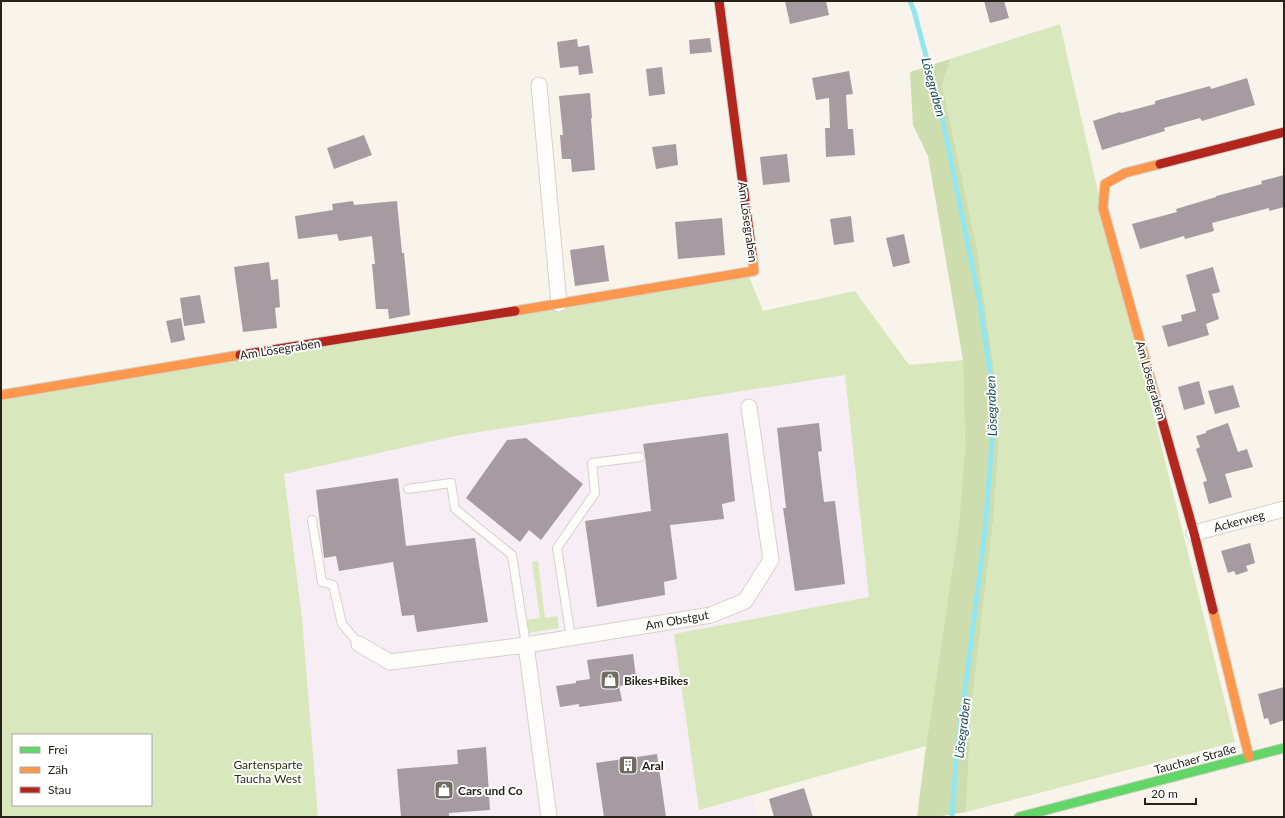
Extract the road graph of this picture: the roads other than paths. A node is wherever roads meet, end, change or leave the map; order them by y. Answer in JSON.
{"nodes":[{"id":1,"x":719,"y":1,"type":"edge"},
{"id":2,"x":539,"y":85,"type":"dead end"},
{"id":3,"x":1284,"y":132,"type":"edge"},
{"id":4,"x":559,"y":304,"type":"junction"},
{"id":5,"x":1,"y":395,"type":"edge"},
{"id":6,"x":749,"y":407,"type":"dead end"},
{"id":7,"x":640,"y":457,"type":"dead end"},
{"id":8,"x":408,"y":489,"type":"dead end"},
{"id":9,"x":1284,"y":510,"type":"edge"},
{"id":10,"x":312,"y":520,"type":"dead end"},
{"id":11,"x":1194,"y":533,"type":"junction"},
{"id":12,"x":571,"y":638,"type":"junction"},
{"id":13,"x":359,"y":644,"type":"joint"},
{"id":14,"x":526,"y":645,"type":"junction"},
{"id":15,"x":1284,"y":748,"type":"edge"},
{"id":16,"x":1249,"y":757,"type":"junction"},
{"id":17,"x":549,"y":817,"type":"edge"},
{"id":18,"x":1019,"y":817,"type":"edge"}],
"edges":[{"from":1,"to":4,"type":"street","name":"Am Lösegraben"},
{"from":2,"to":4,"type":"street"},
{"from":3,"to":11,"type":"street","name":"Am Lösegraben"},
{"from":4,"to":5,"type":"street","name":"Am Lösegraben"},
{"from":6,"to":12,"type":"street","name":"Am Obstgut"},
{"from":7,"to":12,"type":"lane"},
{"from":8,"to":14,"type":"lane"},
{"from":9,"to":11,"type":"street","name":"Ackerweg"},
{"from":10,"to":13,"type":"lane"},
{"from":11,"to":16,"type":"street","name":"Am Lösegraben"},
{"from":12,"to":14,"type":"street","name":"Am Obstgut"},
{"from":13,"to":14,"type":"street","name":"Am Obstgut"},
{"from":14,"to":17,"type":"street"},
{"from":15,"to":16,"type":"street","name":"Tauchaer Straße"},
{"from":16,"to":18,"type":"street","name":"Tauchaer Straße"}]}
